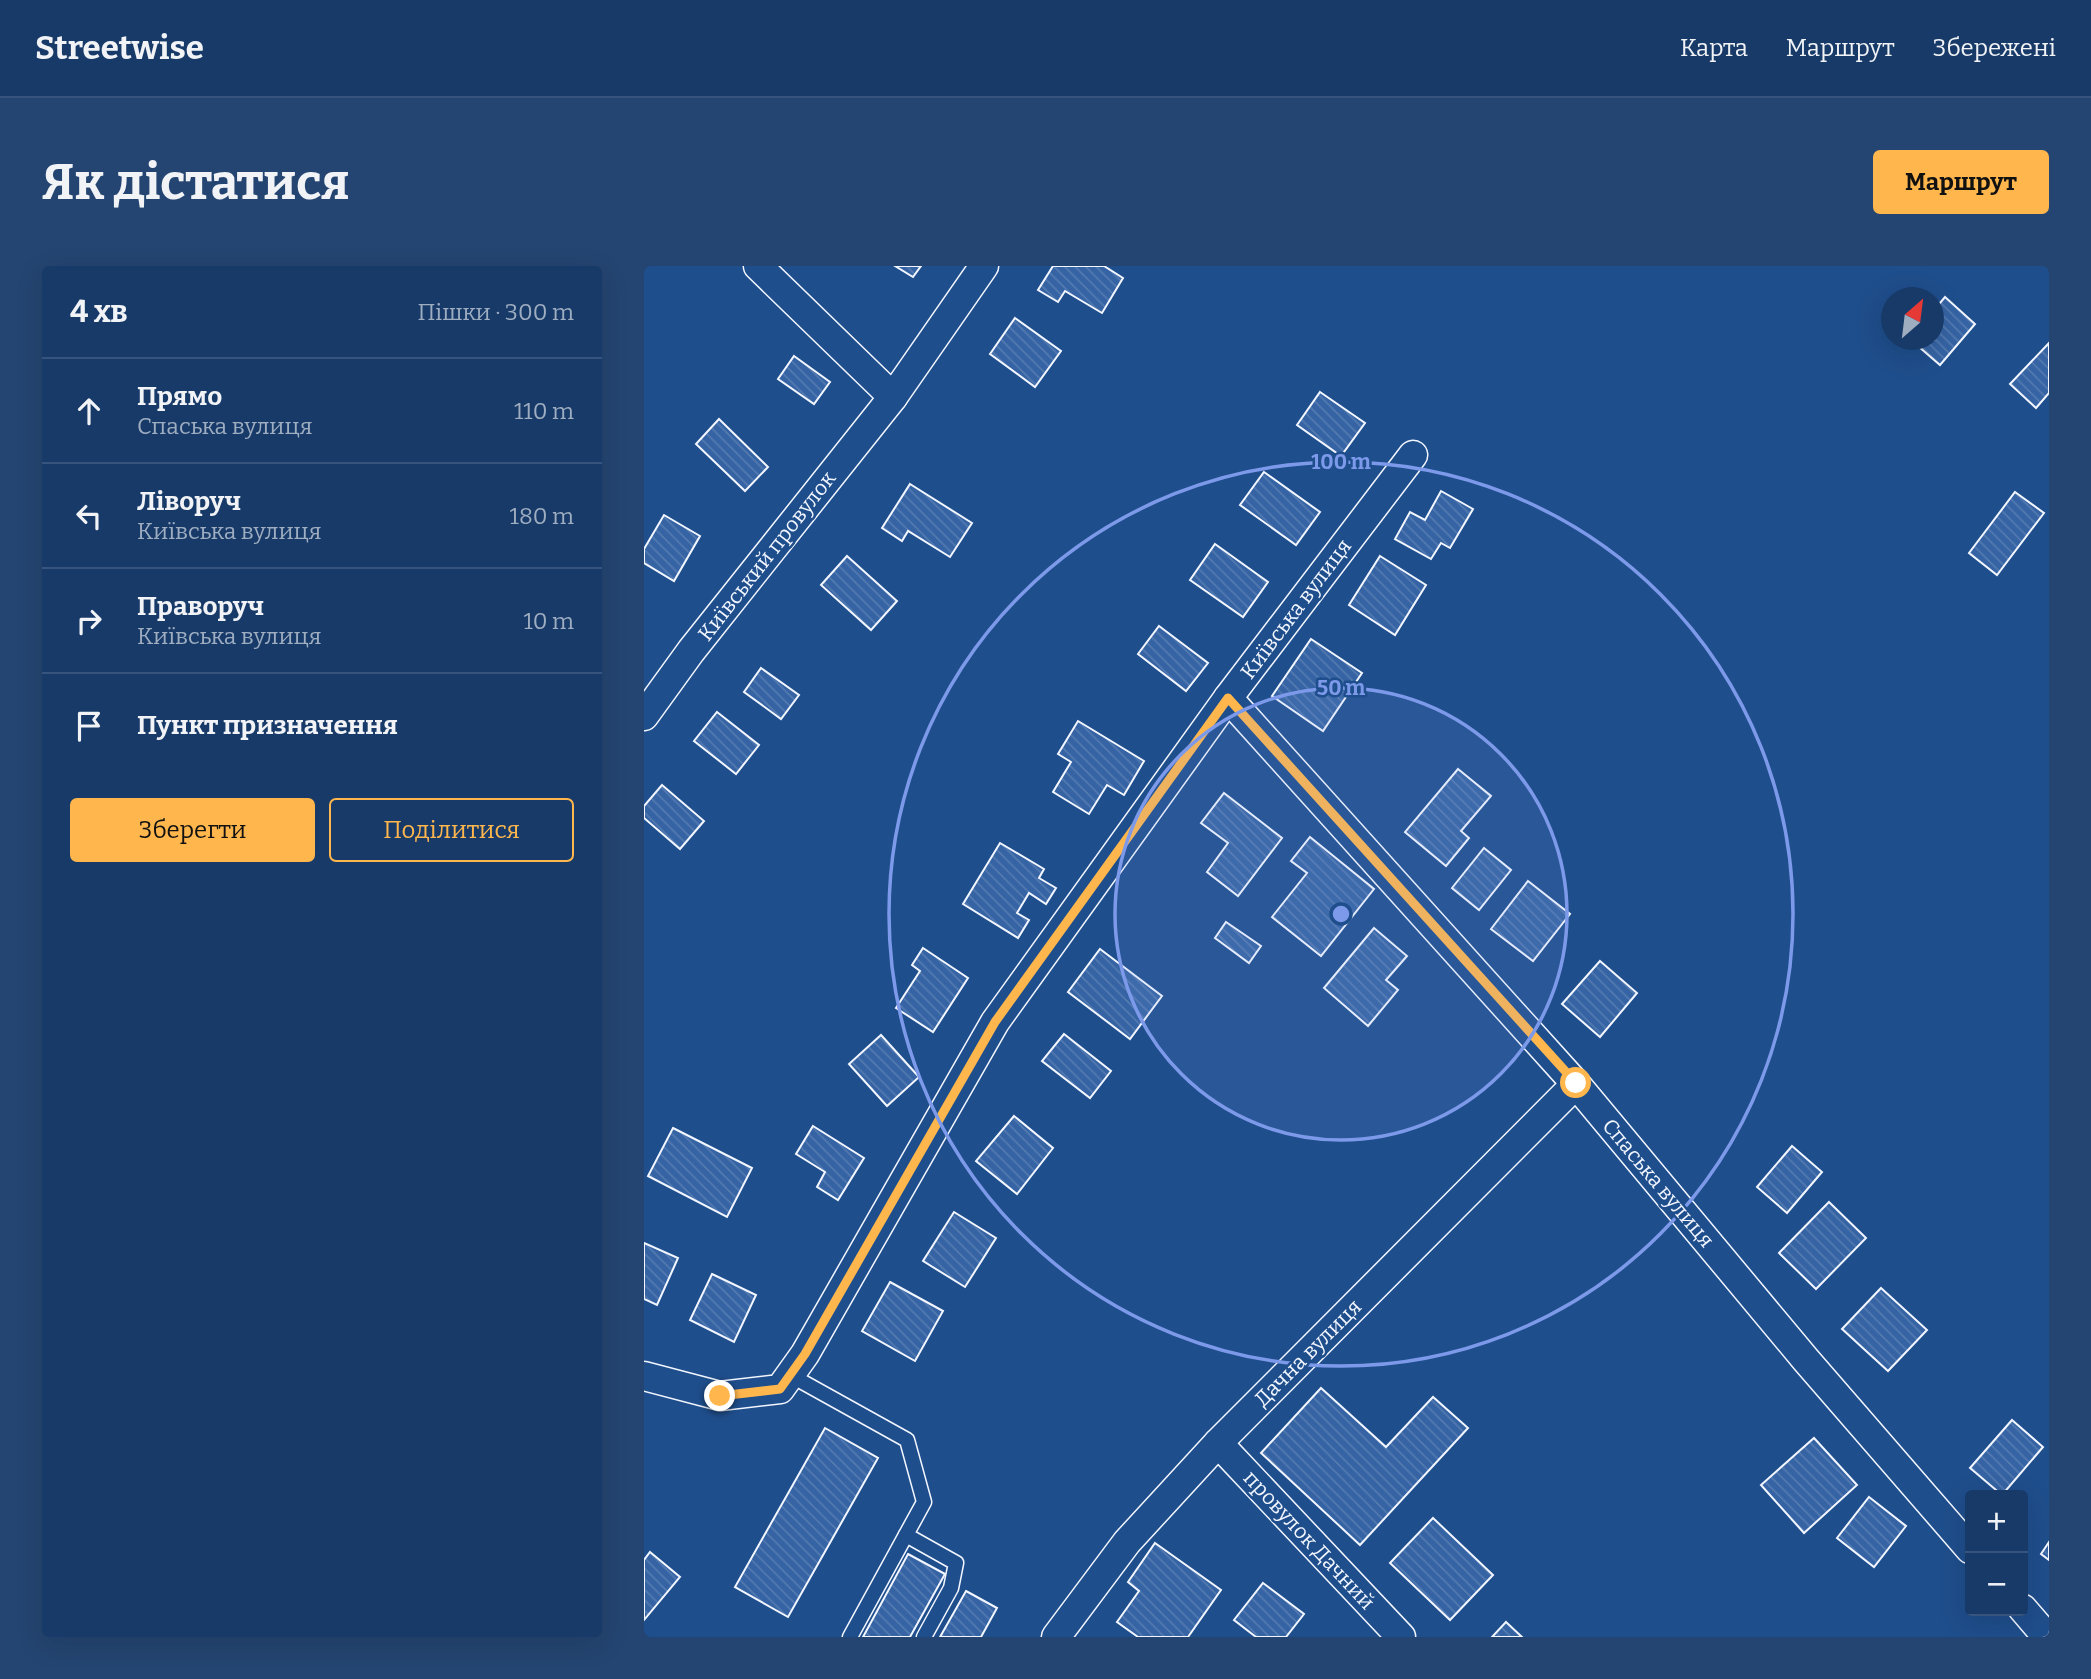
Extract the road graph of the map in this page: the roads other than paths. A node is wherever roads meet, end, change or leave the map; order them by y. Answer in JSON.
{"nodes":[{"id":1,"x":758,"y":266,"type":"edge"},
{"id":2,"x":984,"y":266,"type":"edge"},
{"id":3,"x":893,"y":397,"type":"junction"},
{"id":4,"x":1413,"y":455,"type":"dead end"},
{"id":5,"x":1228,"y":698,"type":"junction"},
{"id":6,"x":644,"y":716,"type":"edge"},
{"id":7,"x":1576,"y":1083,"type":"junction"},
{"id":8,"x":790,"y":1375,"type":"junction"},
{"id":9,"x":644,"y":1377,"type":"edge"},
{"id":10,"x":1218,"y":1443,"type":"junction"},
{"id":11,"x":906,"y":1535,"type":"junction"},
{"id":12,"x":1965,"y":1543,"type":"edge"},
{"id":13,"x":2028,"y":1615,"type":"edge"},
{"id":14,"x":850,"y":1637,"type":"edge"},
{"id":15,"x":924,"y":1637,"type":"edge"},
{"id":16,"x":1056,"y":1637,"type":"edge"},
{"id":17,"x":1401,"y":1637,"type":"edge"},
{"id":18,"x":2047,"y":1637,"type":"edge"}],
"edges":[{"from":1,"to":3,"type":"street"},
{"from":2,"to":3,"type":"street","name":"Київський провулок"},
{"from":3,"to":6,"type":"street","name":"Київський провулок"},
{"from":4,"to":5,"type":"street","name":"Київська вулиця"},
{"from":5,"to":7,"type":"street","name":"Спаська вулиця"},
{"from":5,"to":8,"type":"street","name":"Київська вулиця"},
{"from":7,"to":10,"type":"street","name":"Дачна вулиця"},
{"from":7,"to":12,"type":"street","name":"Спаська вулиця"},
{"from":8,"to":9,"type":"street","name":"Київська вулиця"},
{"from":8,"to":11,"type":"lane"},
{"from":10,"to":16,"type":"street","name":"Дачна вулиця"},
{"from":10,"to":17,"type":"street","name":"провулок Дачний"},
{"from":11,"to":14,"type":"lane"},
{"from":11,"to":15,"type":"lane"},
{"from":13,"to":18,"type":"street"}]}
